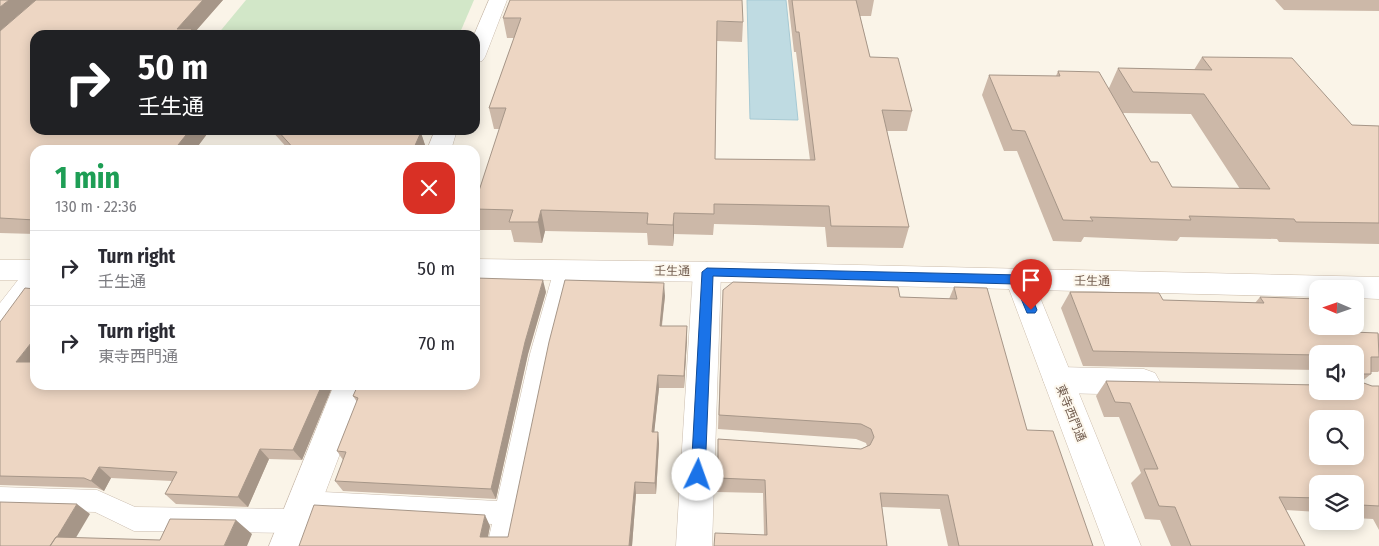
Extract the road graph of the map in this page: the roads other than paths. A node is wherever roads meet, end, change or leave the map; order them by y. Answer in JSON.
{"nodes":[{"id":1,"x":498,"y":0,"type":"edge"},
{"id":2,"x":480,"y":45,"type":"edge"},
{"id":3,"x":480,"y":269,"type":"edge"},
{"id":4,"x":0,"y":270,"type":"edge"},
{"id":5,"x":30,"y":270,"type":"edge"},
{"id":6,"x":563,"y":270,"type":"junction"},
{"id":7,"x":707,"y":272,"type":"junction"},
{"id":8,"x":1020,"y":279,"type":"junction"},
{"id":9,"x":30,"y":285,"type":"edge"},
{"id":10,"x":1379,"y":288,"type":"edge"},
{"id":11,"x":0,"y":325,"type":"edge"},
{"id":12,"x":1058,"y":380,"type":"junction"},
{"id":13,"x":1168,"y":382,"type":"edge"},
{"id":14,"x":348,"y":390,"type":"edge"},
{"id":15,"x":0,"y":498,"type":"edge"},
{"id":16,"x":506,"y":513,"type":"junction"},
{"id":17,"x":296,"y":523,"type":"edge"},
{"id":18,"x":499,"y":546,"type":"edge"},
{"id":19,"x":694,"y":546,"type":"edge"},
{"id":20,"x":1123,"y":546,"type":"edge"}],
"edges":[{"from":1,"to":2,"type":"street"},
{"from":3,"to":6,"type":"street","name":"壬生通"},
{"from":4,"to":5,"type":"street"},
{"from":6,"to":7,"type":"street","name":"壬生通"},
{"from":6,"to":16,"type":"lane"},
{"from":7,"to":8,"type":"street","name":"壬生通"},
{"from":7,"to":19,"type":"street"},
{"from":8,"to":10,"type":"street","name":"壬生通"},
{"from":8,"to":12,"type":"street","name":"東寺西門通"},
{"from":9,"to":11,"type":"street"},
{"from":12,"to":13,"type":"street"},
{"from":12,"to":20,"type":"street","name":"東寺西門通"},
{"from":14,"to":17,"type":"street"},
{"from":15,"to":17,"type":"lane"},
{"from":16,"to":17,"type":"lane"},
{"from":16,"to":18,"type":"lane"}]}
